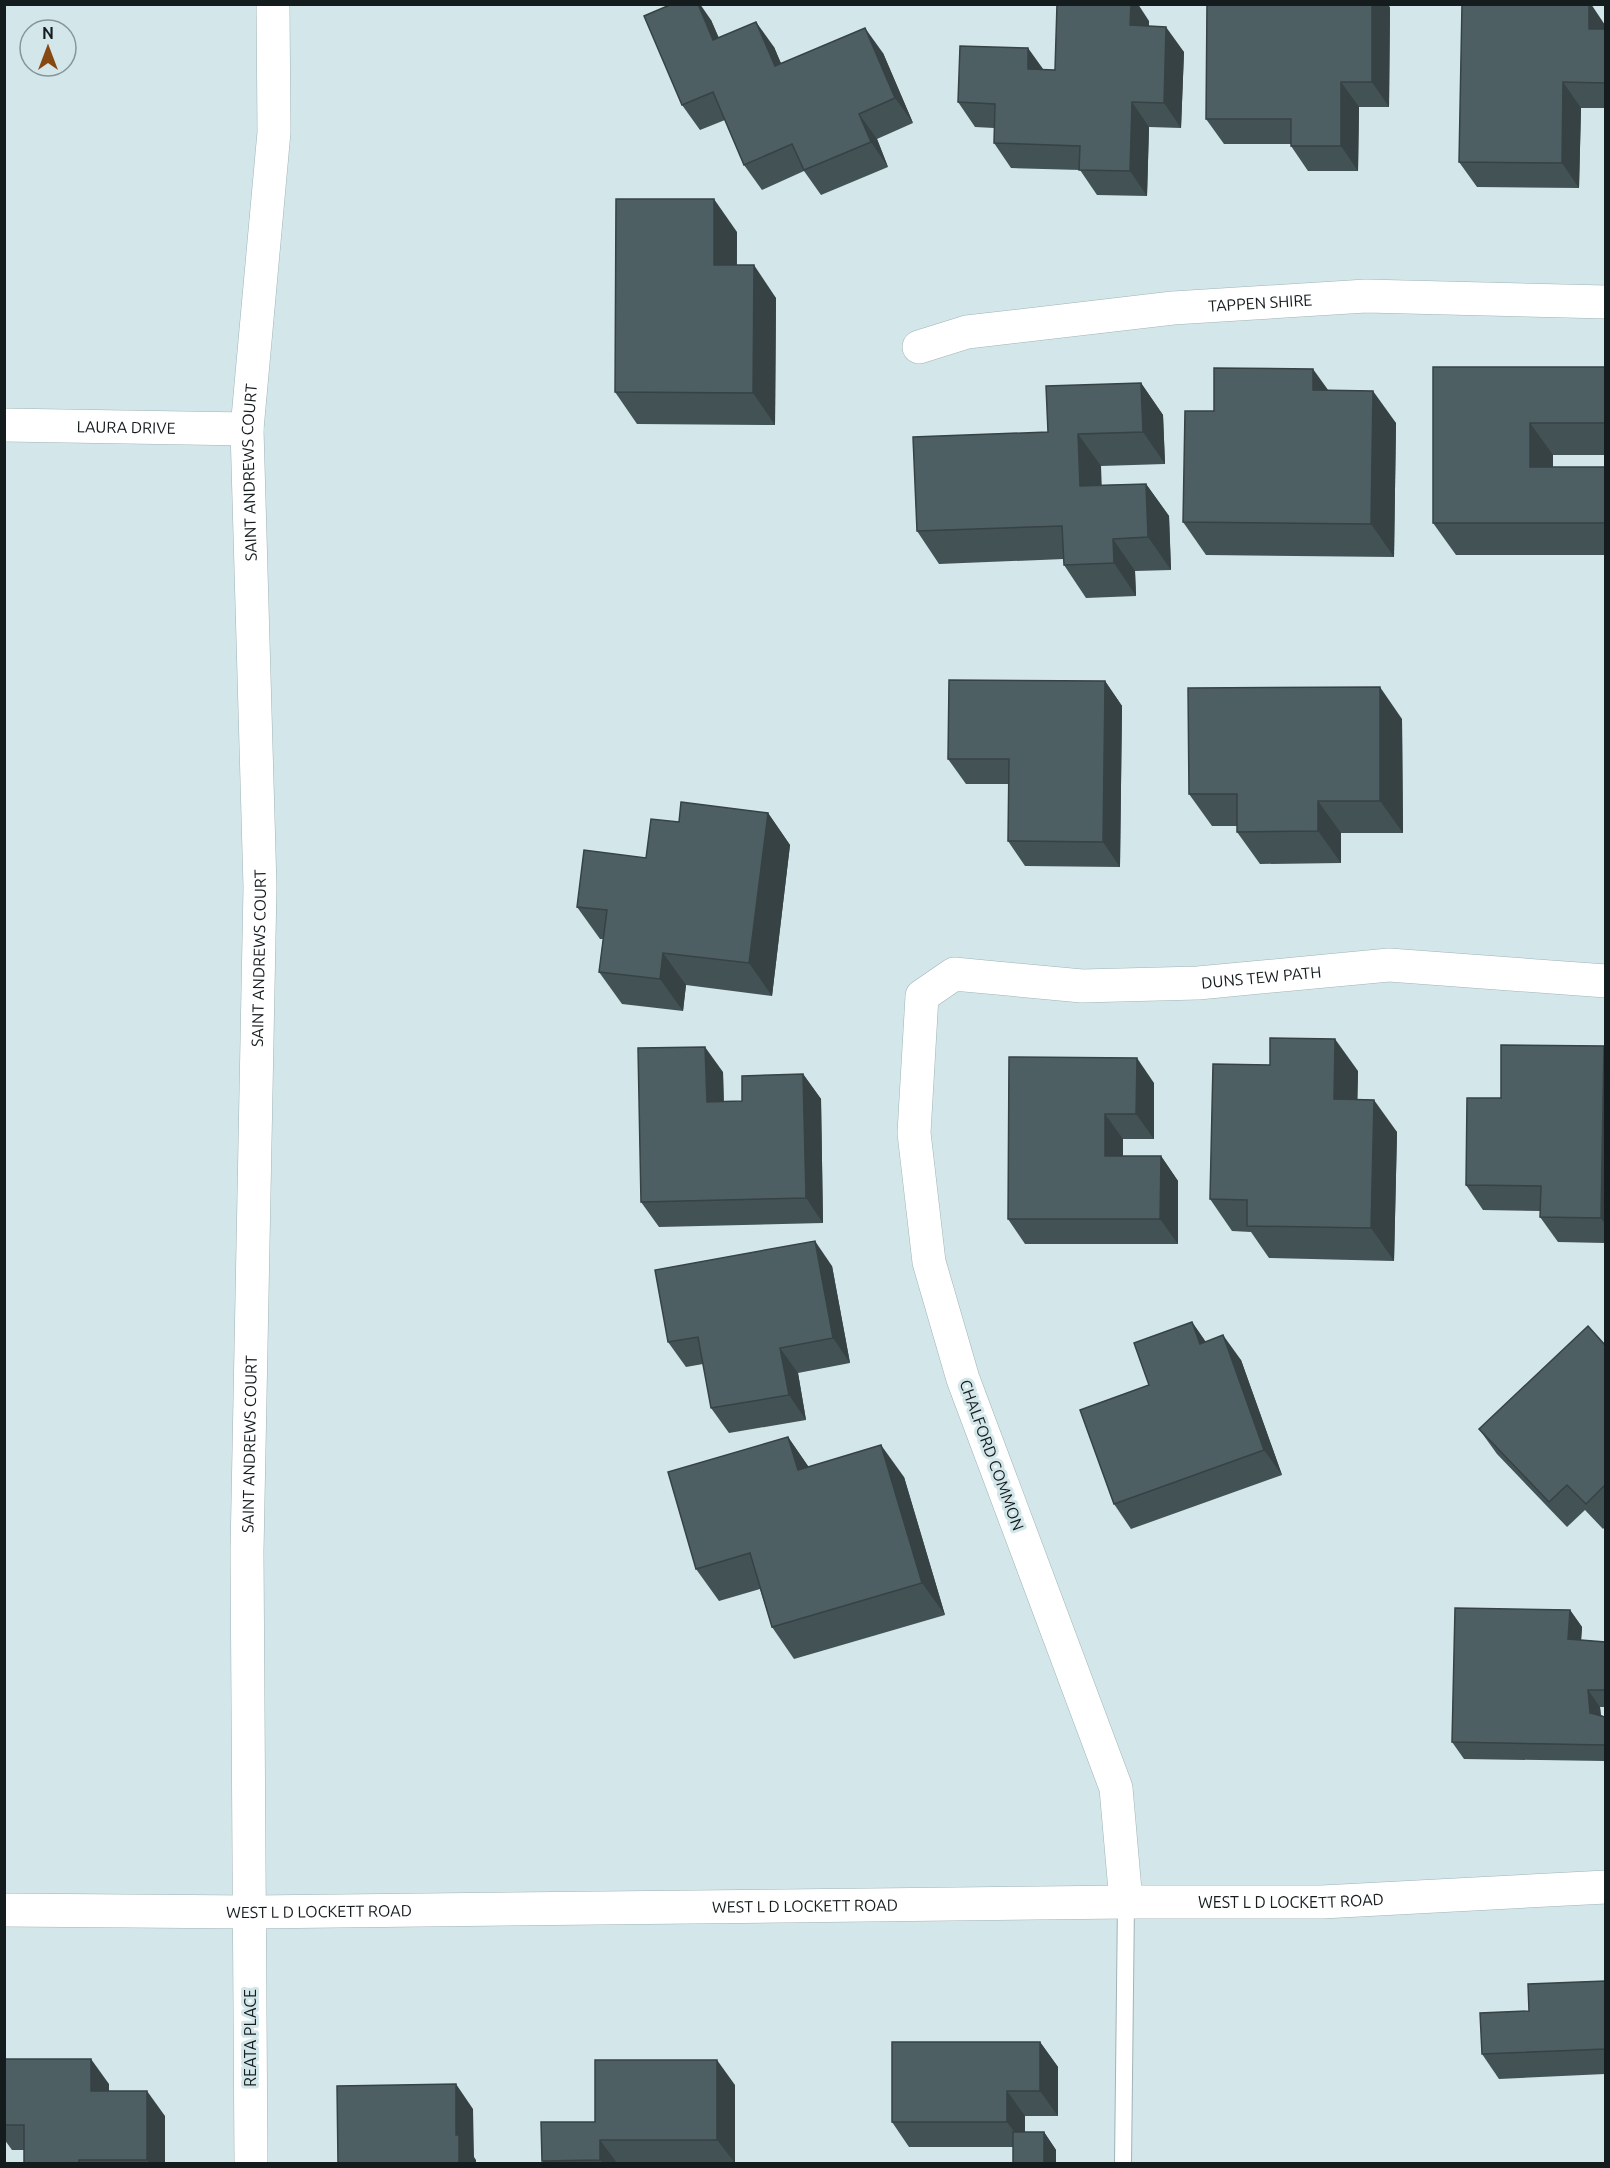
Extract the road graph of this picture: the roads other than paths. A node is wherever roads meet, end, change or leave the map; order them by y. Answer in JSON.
{"nodes":[{"id":1,"x":273,"y":4,"type":"edge"},
{"id":2,"x":1605,"y":302,"type":"edge"},
{"id":3,"x":918,"y":347,"type":"dead end"},
{"id":4,"x":4,"y":425,"type":"edge"},
{"id":5,"x":247,"y":429,"type":"junction"},
{"id":6,"x":1605,"y":981,"type":"edge"},
{"id":7,"x":922,"y":996,"type":"joint"},
{"id":8,"x":1605,"y":1887,"type":"edge"},
{"id":9,"x":1125,"y":1902,"type":"junction"},
{"id":10,"x":4,"y":1910,"type":"edge"},
{"id":11,"x":250,"y":1912,"type":"junction"},
{"id":12,"x":251,"y":2163,"type":"edge"},
{"id":13,"x":1123,"y":2163,"type":"edge"}],
"edges":[{"from":1,"to":5,"type":"street","name":"SAINT ANDREWS COURT"},
{"from":2,"to":3,"type":"street","name":"TAPPEN SHIRE"},
{"from":4,"to":5,"type":"street","name":"LAURA DRIVE"},
{"from":5,"to":11,"type":"street","name":"SAINT ANDREWS COURT"},
{"from":6,"to":7,"type":"street","name":"DUNS TEW PATH"},
{"from":7,"to":9,"type":"street","name":"CHALFORD COMMON"},
{"from":8,"to":9,"type":"street","name":"WEST L D LOCKETT ROAD"},
{"from":9,"to":11,"type":"street","name":"WEST L D LOCKETT ROAD"},
{"from":9,"to":13,"type":"lane"},
{"from":10,"to":11,"type":"street","name":"WEST L D LOCKETT ROAD"},
{"from":11,"to":12,"type":"street","name":"REATA PLACE"}]}
